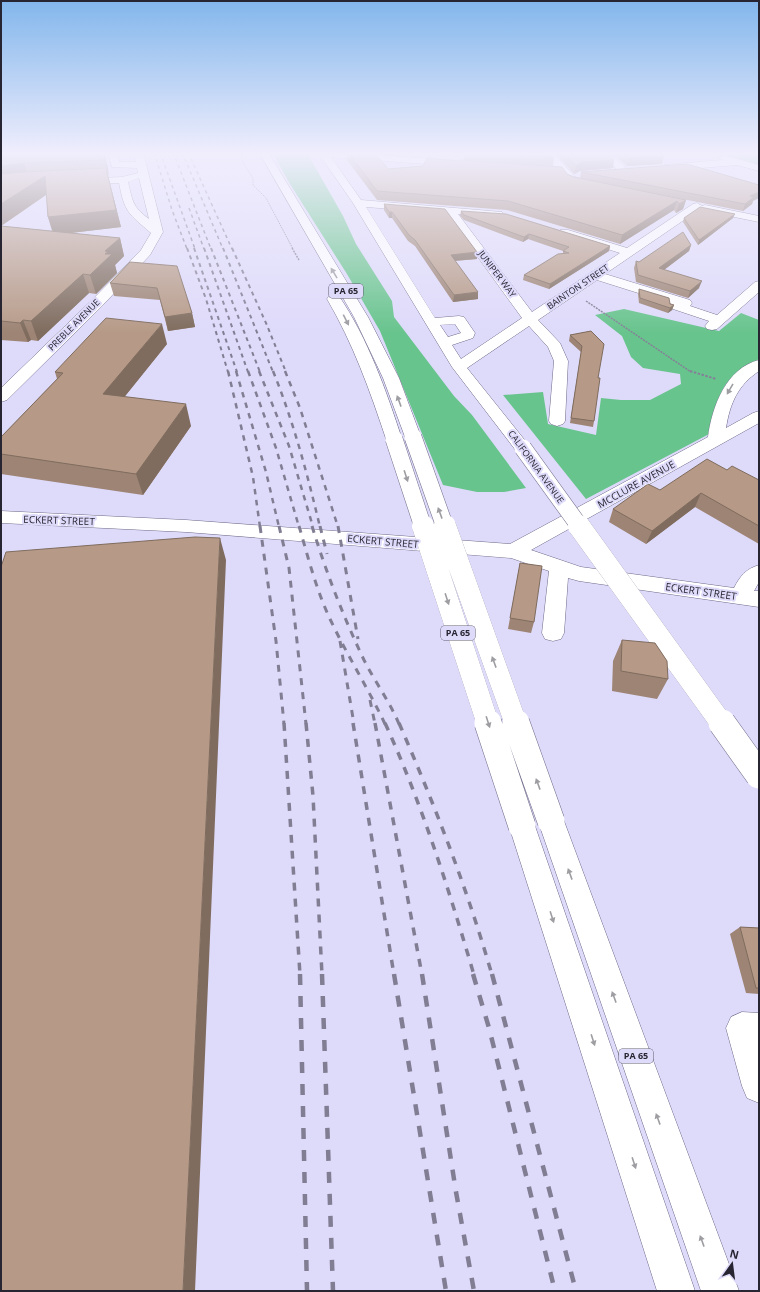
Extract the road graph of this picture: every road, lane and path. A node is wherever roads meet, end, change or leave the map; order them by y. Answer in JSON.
{"nodes":[{"id":1,"x":136,"y":212,"type":"edge"},
{"id":2,"x":151,"y":212,"type":"edge"},
{"id":3,"x":272,"y":212,"type":"edge"},
{"id":4,"x":285,"y":212,"type":"edge"},
{"id":5,"x":299,"y":212,"type":"edge"},
{"id":6,"x":364,"y":212,"type":"edge"},
{"id":7,"x":451,"y":212,"type":"edge"},
{"id":8,"x":482,"y":212,"type":"edge"},
{"id":9,"x":688,"y":212,"type":"edge"},
{"id":10,"x":727,"y":212,"type":"edge"},
{"id":11,"x":506,"y":214,"type":"edge"},
{"id":12,"x":759,"y":219,"type":"edge"},
{"id":13,"x":292,"y":225,"type":"dead end"},
{"id":14,"x":557,"y":230,"type":"edge"},
{"id":15,"x":157,"y":232,"type":"junction"},
{"id":16,"x":130,"y":251,"type":"dead end"},
{"id":17,"x":146,"y":252,"type":"junction"},
{"id":18,"x":629,"y":252,"type":"junction"},
{"id":19,"x":299,"y":260,"type":"dead end"},
{"id":20,"x":595,"y":275,"type":"junction"},
{"id":21,"x":326,"y":285,"type":"dead end"},
{"id":22,"x":759,"y":285,"type":"edge"},
{"id":23,"x":584,"y":299,"type":"dead end"},
{"id":24,"x":530,"y":319,"type":"junction"},
{"id":25,"x":431,"y":322,"type":"junction"},
{"id":26,"x":444,"y":343,"type":"junction"},
{"id":27,"x":759,"y":364,"type":"edge"},
{"id":28,"x":459,"y":367,"type":"junction"},
{"id":29,"x":733,"y":384,"type":"junction"},
{"id":30,"x":1,"y":397,"type":"edge"},
{"id":31,"x":759,"y":416,"type":"edge"},
{"id":32,"x":557,"y":421,"type":"dead end"},
{"id":33,"x":403,"y":438,"type":"junction"},
{"id":34,"x":716,"y":440,"type":"junction"},
{"id":35,"x":1,"y":517,"type":"edge"},
{"id":36,"x":513,"y":551,"type":"junction"},
{"id":37,"x":559,"y":568,"type":"junction"},
{"id":38,"x":759,"y":572,"type":"edge"},
{"id":39,"x":750,"y":598,"type":"edge"},
{"id":40,"x":553,"y":633,"type":"dead end"},
{"id":41,"x":759,"y":775,"type":"edge"},
{"id":42,"x":536,"y":824,"type":"junction"},
{"id":43,"x":750,"y":1029,"type":"edge"},
{"id":44,"x":759,"y":1086,"type":"edge"},
{"id":45,"x":676,"y":1291,"type":"edge"},
{"id":46,"x":720,"y":1291,"type":"edge"}],
"edges":[{"from":1,"to":15,"type":"main road"},
{"from":2,"to":15,"type":"main road"},
{"from":3,"to":19,"type":"path"},
{"from":4,"to":13,"type":"main road"},
{"from":33,"to":5,"type":"main road","number":"PA 65","one_way":true},
{"from":6,"to":25,"type":"main road","name":"CALIFORNIA AVENUE"},
{"from":7,"to":24,"type":"main road","name":"JUNIPER WAY"},
{"from":8,"to":11,"type":"main road"},
{"from":9,"to":18,"type":"main road","name":"BAINTON STREET"},
{"from":10,"to":12,"type":"main road"},
{"from":14,"to":18,"type":"main road"},
{"from":15,"to":17,"type":"main road","name":"PREBLE AVENUE"},
{"from":16,"to":17,"type":"main road"},
{"from":17,"to":30,"type":"main road","name":"PREBLE AVENUE"},
{"from":18,"to":20,"type":"main road","name":"BAINTON STREET"},
{"from":20,"to":22,"type":"main road"},
{"from":20,"to":24,"type":"main road","name":"BAINTON STREET"},
{"from":21,"to":33,"type":"main road","number":"PA 65","one_way":true},
{"from":23,"to":29,"type":"path"},
{"from":24,"to":28,"type":"main road","name":"BAINTON STREET"},
{"from":24,"to":32,"type":"main road","name":"JUNIPER WAY"},
{"from":25,"to":26,"type":"main road","name":"CALIFORNIA AVENUE"},
{"from":25,"to":26,"type":"main road"},
{"from":26,"to":28,"type":"main road","name":"CALIFORNIA AVENUE"},
{"from":27,"to":29,"type":"main road"},
{"from":28,"to":41,"type":"main road","name":"CALIFORNIA AVENUE","bridge":true},
{"from":29,"to":34,"type":"main road","one_way":true},
{"from":31,"to":34,"type":"main road","name":"MCCLURE AVENUE"},
{"from":33,"to":42,"type":"main road","number":"PA 65","one_way":true,"bridge":true},
{"from":42,"to":33,"type":"main road","number":"PA 65","one_way":true,"bridge":true},
{"from":34,"to":36,"type":"main road","name":"MCCLURE AVENUE"},
{"from":35,"to":36,"type":"main road","name":"ECKERT STREET"},
{"from":36,"to":37,"type":"main road","name":"ECKERT STREET"},
{"from":37,"to":39,"type":"main road","name":"ECKERT STREET"},
{"from":37,"to":40,"type":"main road"},
{"from":38,"to":39,"type":"main road"},
{"from":42,"to":45,"type":"main road","number":"PA 65","one_way":true},
{"from":46,"to":42,"type":"main road","number":"PA 65","one_way":true},
{"from":43,"to":44,"type":"main road"}]}
